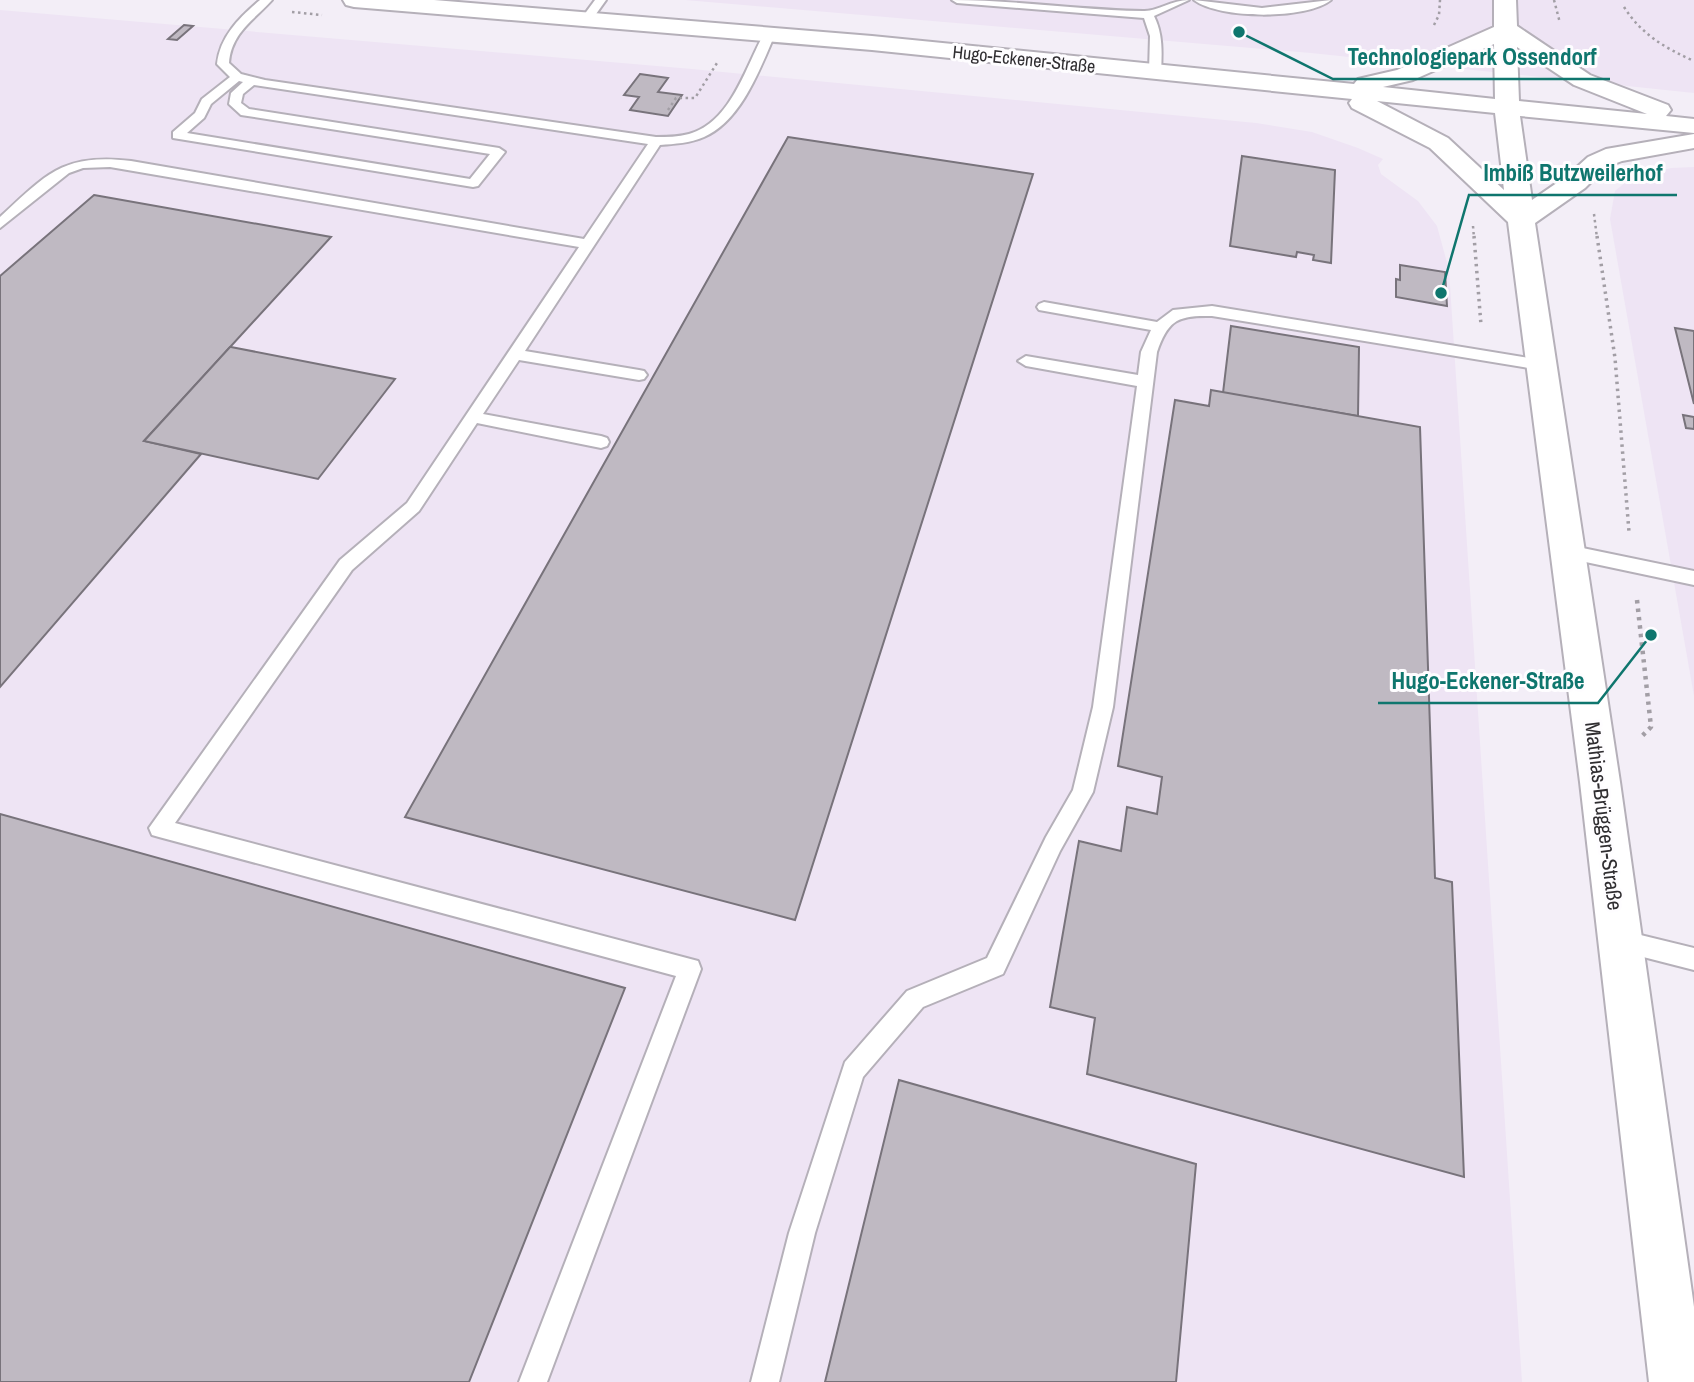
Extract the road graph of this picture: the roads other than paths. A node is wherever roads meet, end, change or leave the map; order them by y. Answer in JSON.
{"nodes":[{"id":1,"x":267,"y":0,"type":"edge"},
{"id":2,"x":354,"y":0,"type":"edge"},
{"id":3,"x":601,"y":0,"type":"edge"},
{"id":4,"x":957,"y":0,"type":"edge"},
{"id":5,"x":1184,"y":0,"type":"edge"},
{"id":6,"x":1199,"y":0,"type":"edge"},
{"id":7,"x":1326,"y":0,"type":"edge"},
{"id":8,"x":1505,"y":0,"type":"edge"},
{"id":9,"x":1148,"y":15,"type":"junction"},
{"id":10,"x":587,"y":19,"type":"junction"},
{"id":11,"x":1507,"y":30,"type":"junction"},
{"id":12,"x":769,"y":34,"type":"junction"},
{"id":13,"x":1155,"y":72,"type":"junction"},
{"id":14,"x":237,"y":77,"type":"junction"},
{"id":15,"x":251,"y":81,"type":"junction"},
{"id":16,"x":1334,"y":90,"type":"junction"},
{"id":17,"x":1507,"y":107,"type":"junction"},
{"id":18,"x":1694,"y":124,"type":"edge"},
{"id":19,"x":1694,"y":139,"type":"edge"},
{"id":20,"x":652,"y":141,"type":"junction"},
{"id":21,"x":1521,"y":220,"type":"junction"},
{"id":22,"x":0,"y":224,"type":"edge"},
{"id":23,"x":588,"y":244,"type":"junction"},
{"id":24,"x":1044,"y":307,"type":"dead end"},
{"id":25,"x":1159,"y":327,"type":"junction"},
{"id":26,"x":515,"y":354,"type":"junction"},
{"id":27,"x":1026,"y":360,"type":"dead end"},
{"id":28,"x":1541,"y":365,"type":"junction"},
{"id":29,"x":639,"y":375,"type":"dead end"},
{"id":30,"x":1146,"y":382,"type":"junction"},
{"id":31,"x":473,"y":417,"type":"junction"},
{"id":32,"x":601,"y":442,"type":"dead end"},
{"id":33,"x":1568,"y":552,"type":"junction"},
{"id":34,"x":1694,"y":578,"type":"edge"},
{"id":35,"x":1620,"y":941,"type":"junction"},
{"id":36,"x":1694,"y":959,"type":"edge"},
{"id":37,"x":533,"y":1382,"type":"edge"},
{"id":38,"x":765,"y":1382,"type":"edge"},
{"id":39,"x":1677,"y":1382,"type":"edge"}],
"edges":[{"from":1,"to":14,"type":"lane"},
{"from":2,"to":10,"type":"street","name":"Hugo-Eckener-Straße"},
{"from":3,"to":10,"type":"lane"},
{"from":4,"to":9,"type":"lane"},
{"from":5,"to":9,"type":"lane"},
{"from":6,"to":7,"type":"lane"},
{"from":8,"to":11,"type":"street","name":"Mathias-Brüggen-Straße"},
{"from":9,"to":13,"type":"lane"},
{"from":10,"to":12,"type":"street","name":"Hugo-Eckener-Straße"},
{"from":11,"to":16,"type":"street"},
{"from":11,"to":17,"type":"street","name":"Mathias-Brüggen-Straße"},
{"from":11,"to":18,"type":"street"},
{"from":12,"to":13,"type":"street","name":"Hugo-Eckener-Straße"},
{"from":12,"to":20,"type":"lane"},
{"from":13,"to":16,"type":"street","name":"Hugo-Eckener-Straße"},
{"from":14,"to":15,"type":"lane"},
{"from":14,"to":15,"type":"lane"},
{"from":15,"to":20,"type":"lane"},
{"from":16,"to":17,"type":"street","name":"Hugo-Eckener-Straße"},
{"from":16,"to":21,"type":"street"},
{"from":17,"to":18,"type":"street","name":"Hugo-Eckener-Straße"},
{"from":17,"to":21,"type":"street","name":"Mathias-Brüggen-Straße"},
{"from":19,"to":21,"type":"street"},
{"from":20,"to":23,"type":"lane"},
{"from":21,"to":28,"type":"street","name":"Mathias-Brüggen-Straße"},
{"from":22,"to":23,"type":"lane"},
{"from":23,"to":26,"type":"lane"},
{"from":24,"to":25,"type":"lane"},
{"from":25,"to":28,"type":"lane"},
{"from":25,"to":30,"type":"lane"},
{"from":26,"to":29,"type":"lane"},
{"from":26,"to":31,"type":"lane"},
{"from":27,"to":30,"type":"lane"},
{"from":28,"to":33,"type":"street","name":"Mathias-Brüggen-Straße"},
{"from":30,"to":38,"type":"lane"},
{"from":31,"to":32,"type":"lane"},
{"from":31,"to":37,"type":"lane"},
{"from":33,"to":34,"type":"lane"},
{"from":33,"to":35,"type":"street","name":"Mathias-Brüggen-Straße"},
{"from":35,"to":36,"type":"lane"},
{"from":35,"to":39,"type":"street","name":"Mathias-Brüggen-Straße"}]}
